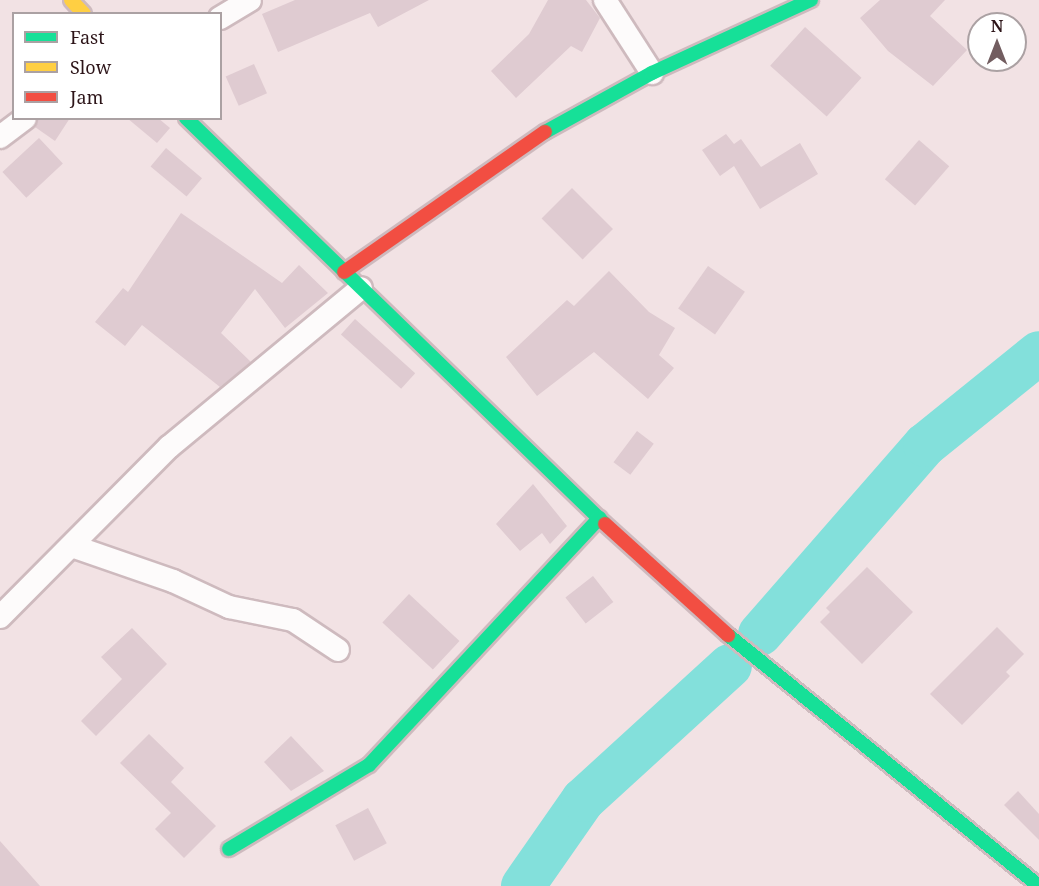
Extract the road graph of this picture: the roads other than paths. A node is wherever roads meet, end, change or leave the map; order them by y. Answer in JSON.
{"nodes":[{"id":1,"x":71,"y":0,"type":"edge"},
{"id":2,"x":250,"y":0,"type":"edge"},
{"id":3,"x":605,"y":0,"type":"edge"},
{"id":4,"x":811,"y":0,"type":"edge"},
{"id":5,"x":82,"y":12,"type":"edge"},
{"id":6,"x":222,"y":17,"type":"edge"},
{"id":7,"x":652,"y":73,"type":"junction"},
{"id":8,"x":22,"y":120,"type":"edge"},
{"id":9,"x":188,"y":120,"type":"edge"},
{"id":10,"x":0,"y":137,"type":"edge"},
{"id":11,"x":344,"y":272,"type":"junction"},
{"id":12,"x":361,"y":288,"type":"junction"},
{"id":13,"x":599,"y":518,"type":"junction"},
{"id":14,"x":72,"y":546,"type":"junction"},
{"id":15,"x":0,"y":617,"type":"edge"},
{"id":16,"x":338,"y":650,"type":"dead end"},
{"id":17,"x":229,"y":849,"type":"dead end"},
{"id":18,"x":1035,"y":874,"type":"edge"}],
"edges":[{"from":1,"to":5,"type":"street"},
{"from":2,"to":6,"type":"street"},
{"from":3,"to":7,"type":"street"},
{"from":4,"to":7,"type":"street"},
{"from":7,"to":11,"type":"street"},
{"from":8,"to":10,"type":"street"},
{"from":9,"to":11,"type":"street"},
{"from":11,"to":12,"type":"street"},
{"from":12,"to":13,"type":"street"},
{"from":12,"to":14,"type":"street"},
{"from":13,"to":17,"type":"street"},
{"from":13,"to":18,"type":"street"},
{"from":14,"to":15,"type":"street"},
{"from":14,"to":16,"type":"street"}]}
